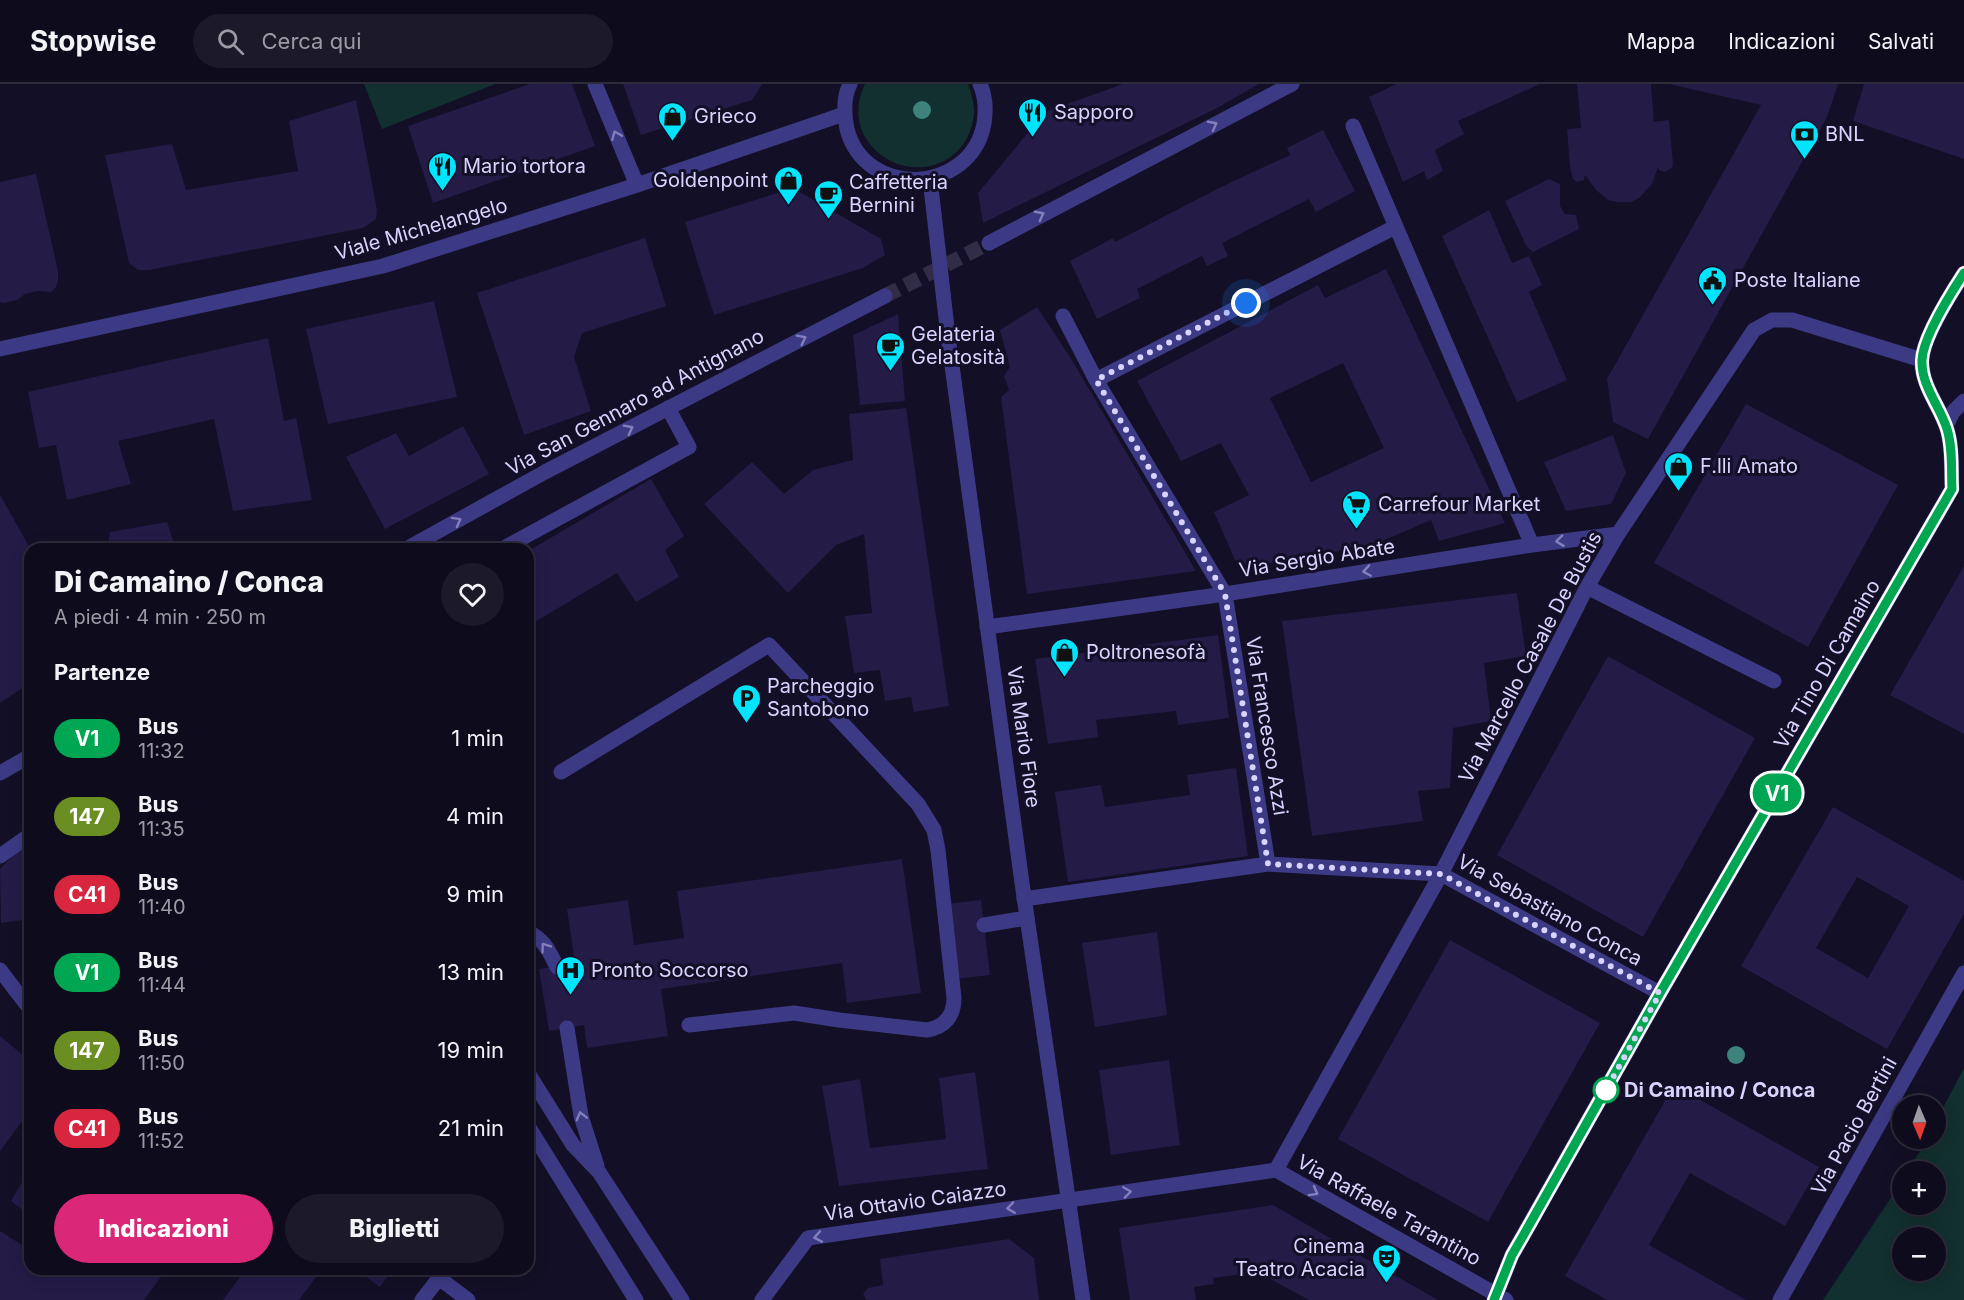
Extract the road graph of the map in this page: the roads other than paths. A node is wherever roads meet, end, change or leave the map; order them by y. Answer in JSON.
{"nodes":[{"id":1,"x":595,"y":84,"type":"edge"},
{"id":2,"x":850,"y":84,"type":"edge"},
{"id":3,"x":980,"y":84,"type":"edge"},
{"id":4,"x":1292,"y":84,"type":"edge"},
{"id":5,"x":844,"y":114,"type":"junction"},
{"id":6,"x":1353,"y":126,"type":"dead end"},
{"id":7,"x":930,"y":179,"type":"junction"},
{"id":8,"x":637,"y":185,"type":"junction"},
{"id":9,"x":1395,"y":227,"type":"junction"},
{"id":10,"x":989,"y":243,"type":"tunnel mouth"},
{"id":11,"x":1964,"y":273,"type":"edge"},
{"id":12,"x":885,"y":296,"type":"tunnel mouth"},
{"id":13,"x":1063,"y":316,"type":"dead end"},
{"id":14,"x":0,"y":349,"type":"edge"},
{"id":15,"x":1922,"y":360,"type":"junction"},
{"id":16,"x":1096,"y":380,"type":"junction"},
{"id":17,"x":1964,"y":401,"type":"edge"},
{"id":18,"x":669,"y":408,"type":"junction"},
{"id":19,"x":1946,"y":426,"type":"junction"},
{"id":20,"x":1958,"y":486,"type":"edge"},
{"id":21,"x":1618,"y":534,"type":"junction"},
{"id":22,"x":417,"y":543,"type":"edge"},
{"id":23,"x":513,"y":543,"type":"edge"},
{"id":24,"x":1532,"y":544,"type":"junction"},
{"id":25,"x":1587,"y":587,"type":"junction"},
{"id":26,"x":1225,"y":594,"type":"junction"},
{"id":27,"x":987,"y":627,"type":"junction"},
{"id":28,"x":1774,"y":681,"type":"dead end"},
{"id":29,"x":24,"y":759,"type":"edge"},
{"id":30,"x":561,"y":772,"type":"dead end"},
{"id":31,"x":0,"y":773,"type":"edge"},
{"id":32,"x":24,"y":839,"type":"edge"},
{"id":33,"x":0,"y":856,"type":"edge"},
{"id":34,"x":1268,"y":864,"type":"junction"},
{"id":35,"x":1441,"y":874,"type":"junction"},
{"id":36,"x":1024,"y":899,"type":"junction"},
{"id":37,"x":1027,"y":918,"type":"junction"},
{"id":38,"x":984,"y":925,"type":"dead end"},
{"id":39,"x":534,"y":935,"type":"edge"},
{"id":40,"x":556,"y":967,"type":"dead end"},
{"id":41,"x":0,"y":970,"type":"edge"},
{"id":42,"x":1964,"y":973,"type":"edge"},
{"id":43,"x":1660,"y":993,"type":"junction"},
{"id":44,"x":24,"y":1001,"type":"edge"},
{"id":45,"x":689,"y":1025,"type":"dead end"},
{"id":46,"x":567,"y":1028,"type":"dead end"},
{"id":47,"x":534,"y":1083,"type":"edge"},
{"id":48,"x":534,"y":1135,"type":"edge"},
{"id":49,"x":1275,"y":1170,"type":"junction"},
{"id":50,"x":599,"y":1172,"type":"junction"},
{"id":51,"x":1069,"y":1200,"type":"junction"},
{"id":52,"x":1499,"y":1298,"type":"edge"},
{"id":53,"x":422,"y":1300,"type":"edge"},
{"id":54,"x":468,"y":1300,"type":"edge"},
{"id":55,"x":636,"y":1300,"type":"edge"},
{"id":56,"x":682,"y":1300,"type":"edge"},
{"id":57,"x":762,"y":1300,"type":"edge"},
{"id":58,"x":1083,"y":1300,"type":"edge"},
{"id":59,"x":1780,"y":1300,"type":"edge"}],
"edges":[{"from":8,"to":1,"type":"street","one_way":true},
{"from":2,"to":5,"type":"street"},
{"from":3,"to":7,"type":"street"},
{"from":10,"to":4,"type":"street","one_way":true},
{"from":5,"to":7,"type":"street"},
{"from":5,"to":8,"type":"street","name":"Viale Michelangelo"},
{"from":6,"to":9,"type":"street"},
{"from":7,"to":27,"type":"street","name":"Via Mario Fiore"},
{"from":8,"to":14,"type":"street","name":"Viale Michelangelo"},
{"from":9,"to":16,"type":"street"},
{"from":9,"to":24,"type":"street"},
{"from":11,"to":15,"type":"street"},
{"from":18,"to":12,"type":"street","name":"Via San Gennaro ad Antignano","one_way":true},
{"from":13,"to":16,"type":"street"},
{"from":15,"to":19,"type":"street"},
{"from":15,"to":21,"type":"street","name":"Via Marcello Casale De Bustis"},
{"from":16,"to":26,"type":"street"},
{"from":17,"to":19,"type":"street"},
{"from":22,"to":18,"type":"street","name":"Via San Gennaro ad Antignano","one_way":true},
{"from":18,"to":23,"type":"street"},
{"from":19,"to":20,"type":"street"},
{"from":20,"to":43,"type":"street","name":"Via Tino Di Camaino"},
{"from":21,"to":24,"type":"street","name":"Via Sergio Abate","one_way":true},
{"from":21,"to":25,"type":"street","name":"Via Marcello Casale De Bustis"},
{"from":24,"to":26,"type":"street","name":"Via Sergio Abate","one_way":true},
{"from":25,"to":28,"type":"street"},
{"from":25,"to":35,"type":"street","name":"Via Marcello Casale De Bustis"},
{"from":26,"to":27,"type":"street","name":"Via Sergio Abate"},
{"from":26,"to":34,"type":"street","name":"Via Francesco Azzi"},
{"from":27,"to":36,"type":"street","name":"Via Mario Fiore"},
{"from":29,"to":31,"type":"street"},
{"from":30,"to":45,"type":"street"},
{"from":32,"to":33,"type":"street"},
{"from":34,"to":35,"type":"street","name":"Via Sebastiano Conca"},
{"from":34,"to":36,"type":"street","name":"Via Sebastiano Conca"},
{"from":35,"to":43,"type":"street","name":"Via Sebastiano Conca"},
{"from":35,"to":49,"type":"street","name":"Via Marcello Casale De Bustis"},
{"from":36,"to":37,"type":"street","name":"Via Mario Fiore"},
{"from":37,"to":38,"type":"street"},
{"from":37,"to":51,"type":"street","name":"Via Mario Fiore"},
{"from":40,"to":39,"type":"street","one_way":true},
{"from":41,"to":44,"type":"street"},
{"from":42,"to":59,"type":"street","name":"Via Pacio Bertini"},
{"from":43,"to":52,"type":"street","name":"Via Tino Di Camaino"},
{"from":50,"to":46,"type":"street","one_way":true},
{"from":47,"to":50,"type":"street"},
{"from":48,"to":55,"type":"street"},
{"from":51,"to":49,"type":"street","name":"Via Raffaele Tarantino","one_way":true},
{"from":49,"to":52,"type":"street","name":"Via Raffaele Tarantino","one_way":true},
{"from":50,"to":56,"type":"street"},
{"from":51,"to":57,"type":"street","name":"Via Ottavio Caiazzo","one_way":true},
{"from":51,"to":58,"type":"street","name":"Via Mario Fiore"},
{"from":53,"to":54,"type":"street"}]}
